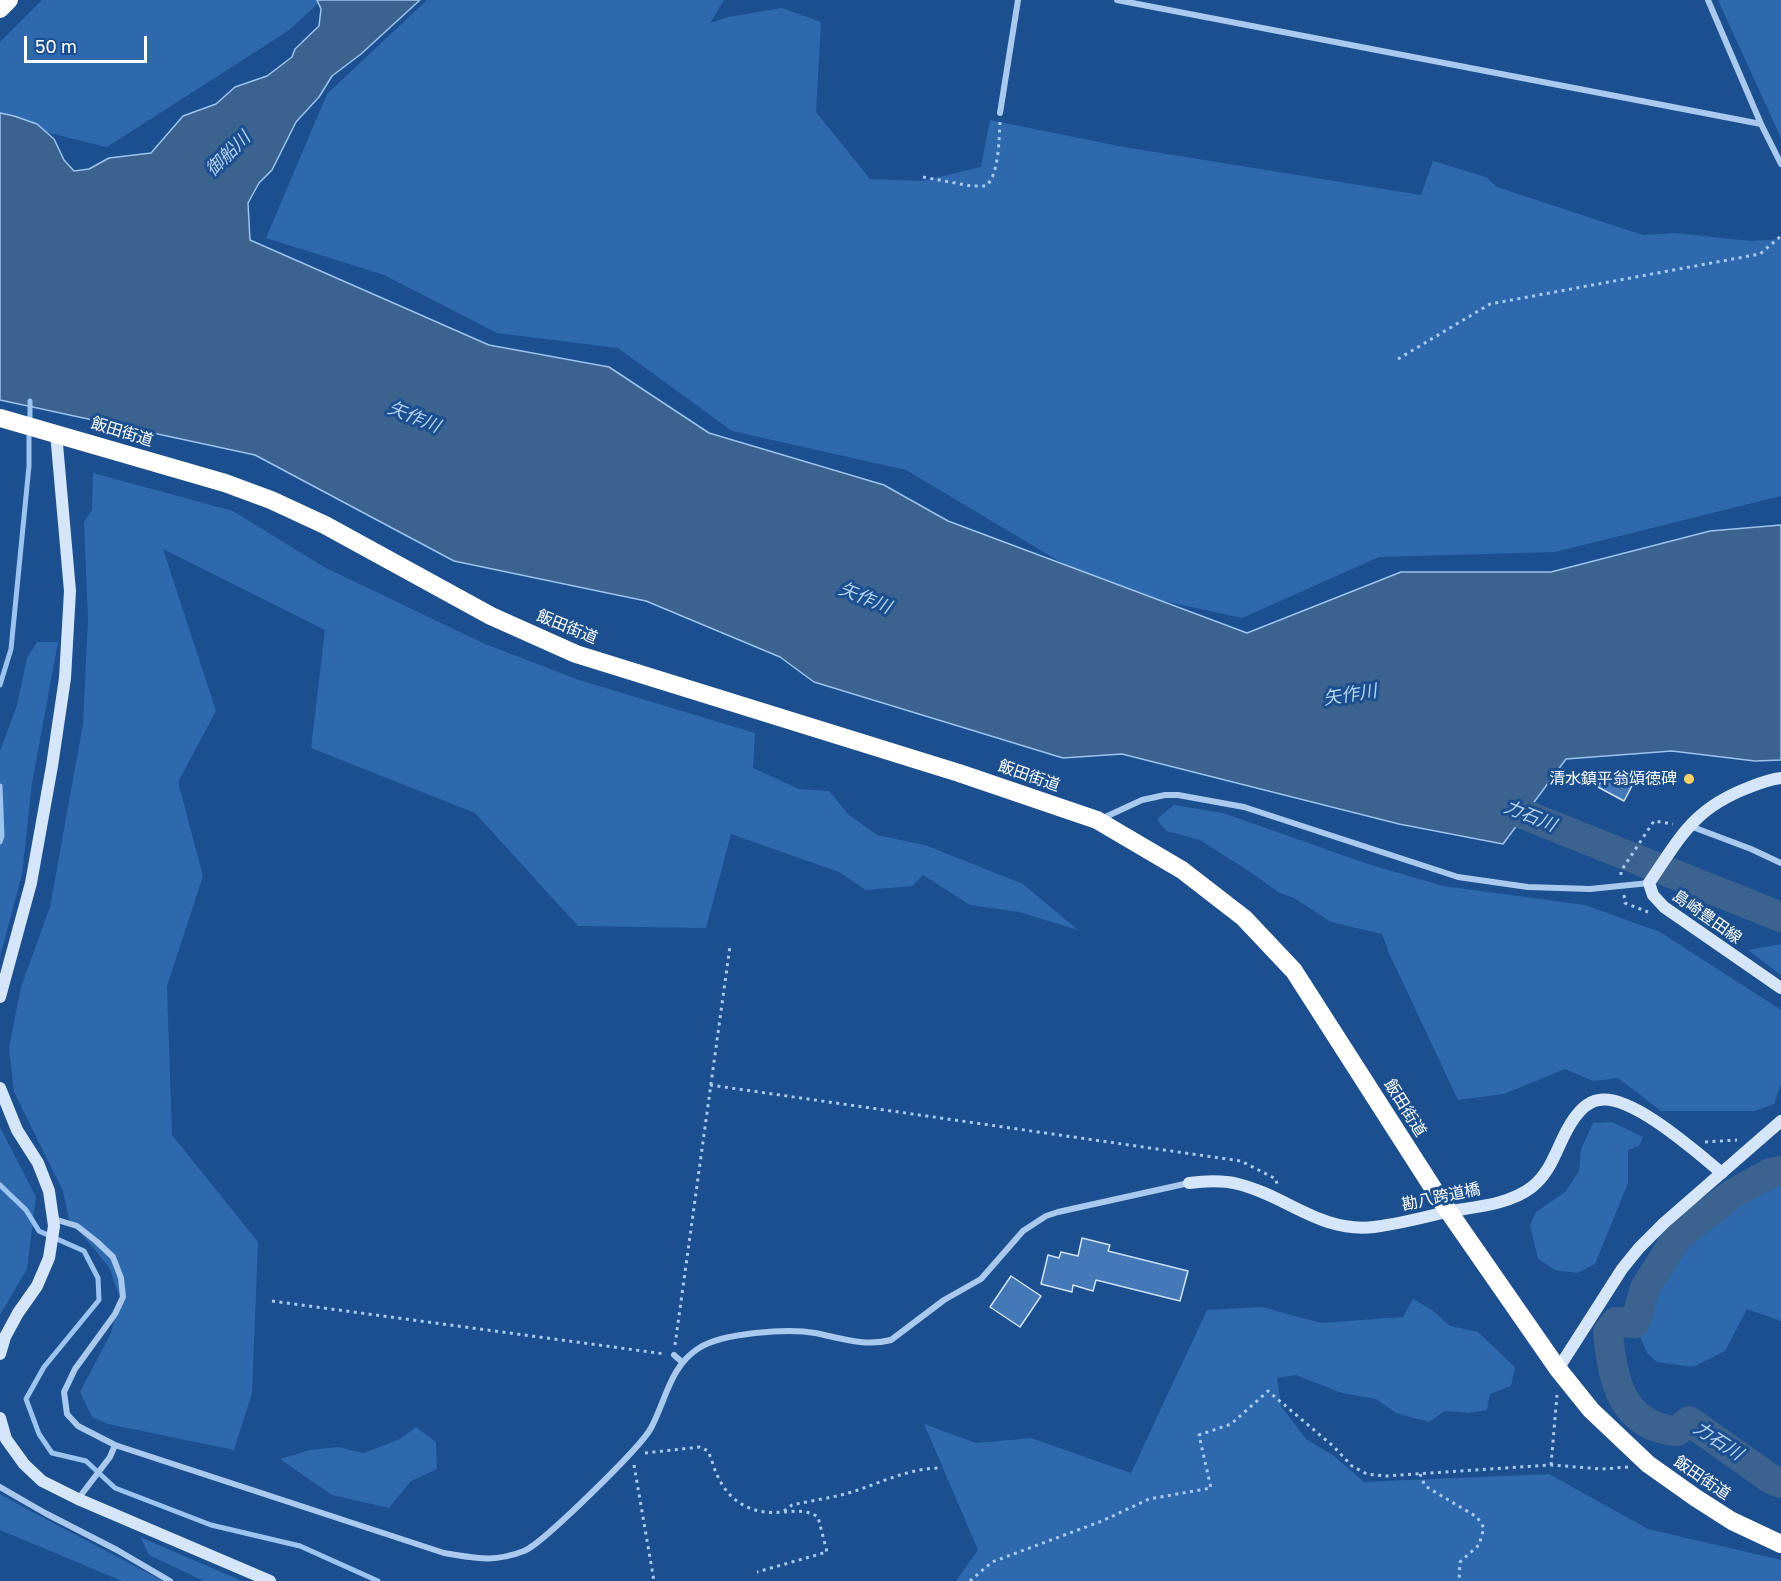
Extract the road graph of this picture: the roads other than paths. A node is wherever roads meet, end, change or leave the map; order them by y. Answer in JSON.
{"nodes":[{"id":1,"x":9,"y":0,"type":"edge"},
{"id":2,"x":1018,"y":0,"type":"edge"},
{"id":3,"x":1117,"y":0,"type":"edge"},
{"id":4,"x":1708,"y":0,"type":"edge"},
{"id":5,"x":0,"y":9,"type":"edge"},
{"id":6,"x":1000,"y":112,"type":"road end"},
{"id":7,"x":1761,"y":124,"type":"junction"},
{"id":8,"x":1781,"y":164,"type":"edge"},
{"id":9,"x":4,"y":419,"type":"edge"},
{"id":10,"x":51,"y":431,"type":"junction"},
{"id":11,"x":1781,"y":778,"type":"edge"},
{"id":12,"x":1097,"y":820,"type":"junction"},
{"id":13,"x":1686,"y":828,"type":"junction"},
{"id":14,"x":1781,"y":863,"type":"edge"},
{"id":15,"x":1649,"y":884,"type":"junction"},
{"id":16,"x":1781,"y":988,"type":"edge"},
{"id":17,"x":0,"y":997,"type":"edge"},
{"id":18,"x":0,"y":1088,"type":"edge"},
{"id":19,"x":1781,"y":1121,"type":"edge"},
{"id":20,"x":1722,"y":1173,"type":"junction"},
{"id":21,"x":1189,"y":1183,"type":"joint"},
{"id":22,"x":54,"y":1222,"type":"junction"},
{"id":23,"x":0,"y":1354,"type":"edge"},
{"id":24,"x":674,"y":1355,"type":"road end"},
{"id":25,"x":682,"y":1362,"type":"junction"},
{"id":26,"x":1561,"y":1373,"type":"junction"},
{"id":27,"x":0,"y":1418,"type":"edge"},
{"id":28,"x":3,"y":1442,"type":"edge"},
{"id":29,"x":115,"y":1445,"type":"junction"},
{"id":30,"x":0,"y":1487,"type":"edge"},
{"id":31,"x":78,"y":1499,"type":"junction"},
{"id":32,"x":1781,"y":1544,"type":"edge"},
{"id":33,"x":170,"y":1581,"type":"edge"},
{"id":34,"x":270,"y":1581,"type":"edge"}],
"edges":[{"from":1,"to":5,"type":"highway"},
{"from":2,"to":6,"type":"street"},
{"from":3,"to":7,"type":"street"},
{"from":4,"to":7,"type":"street"},
{"from":7,"to":8,"type":"street"},
{"from":9,"to":10,"type":"highway","name":"飯田街道"},
{"from":10,"to":12,"type":"highway","name":"飯田街道"},
{"from":10,"to":17,"type":"street"},
{"from":11,"to":13,"type":"street"},
{"from":12,"to":15,"type":"street"},
{"from":12,"to":26,"type":"highway","name":"飯田街道"},
{"from":13,"to":14,"type":"street"},
{"from":13,"to":15,"type":"street"},
{"from":15,"to":16,"type":"street","name":"島崎豊田線"},
{"from":18,"to":22,"type":"street"},
{"from":19,"to":20,"type":"street"},
{"from":20,"to":21,"type":"street","name":"勘八跨道橋"},
{"from":20,"to":26,"type":"street"},
{"from":21,"to":25,"type":"street"},
{"from":22,"to":23,"type":"street"},
{"from":22,"to":29,"type":"street"},
{"from":24,"to":25,"type":"street"},
{"from":25,"to":29,"type":"street"},
{"from":26,"to":32,"type":"highway","name":"飯田街道"},
{"from":27,"to":28,"type":"street"},
{"from":28,"to":31,"type":"street"},
{"from":29,"to":31,"type":"street"},
{"from":30,"to":33,"type":"street"},
{"from":31,"to":34,"type":"street"}]}
